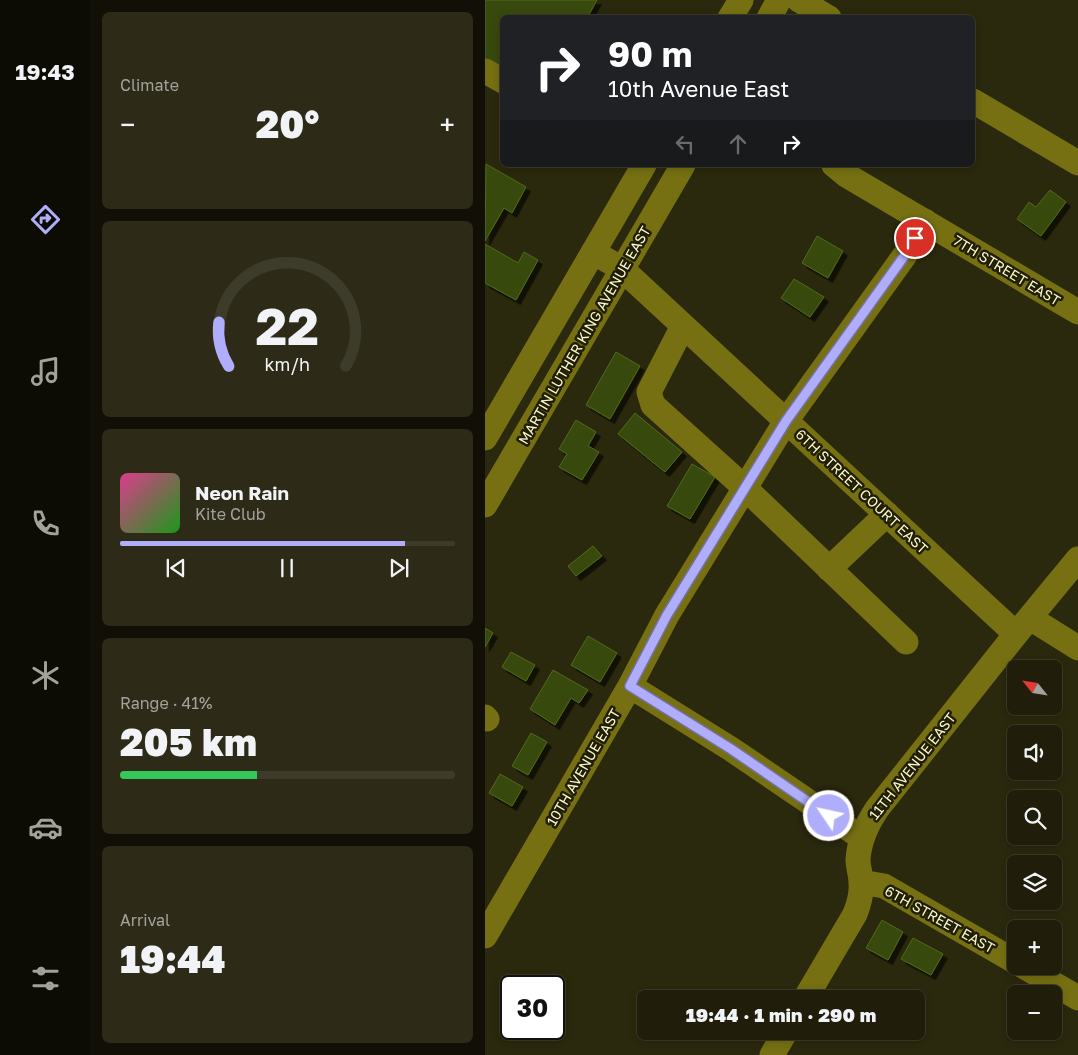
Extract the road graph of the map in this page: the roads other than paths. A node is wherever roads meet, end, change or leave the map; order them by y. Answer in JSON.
{"nodes":[{"id":1,"x":741,"y":0,"type":"edge"},
{"id":2,"x":779,"y":0,"type":"edge"},
{"id":3,"x":799,"y":0,"type":"edge"},
{"id":4,"x":829,"y":11,"type":"edge"},
{"id":5,"x":732,"y":15,"type":"edge"},
{"id":6,"x":771,"y":15,"type":"edge"},
{"id":7,"x":485,"y":71,"type":"edge"},
{"id":8,"x":500,"y":79,"type":"edge"},
{"id":9,"x":975,"y":103,"type":"edge"},
{"id":10,"x":1078,"y":163,"type":"edge"},
{"id":11,"x":643,"y":167,"type":"edge"},
{"id":12,"x":682,"y":167,"type":"edge"},
{"id":13,"x":836,"y":167,"type":"edge"},
{"id":14,"x":925,"y":221,"type":"junction"},
{"id":15,"x":593,"y":252,"type":"junction"},
{"id":16,"x":622,"y":270,"type":"junction"},
{"id":17,"x":1078,"y":312,"type":"edge"},
{"id":18,"x":683,"y":326,"type":"junction"},
{"id":19,"x":786,"y":421,"type":"junction"},
{"id":20,"x":485,"y":438,"type":"edge"},
{"id":21,"x":745,"y":488,"type":"junction"},
{"id":22,"x":487,"y":497,"type":"edge"},
{"id":23,"x":887,"y":514,"type":"junction"},
{"id":24,"x":1078,"y":559,"type":"edge"},
{"id":25,"x":829,"y":569,"type":"junction"},
{"id":26,"x":1023,"y":626,"type":"junction"},
{"id":27,"x":906,"y":642,"type":"dead end"},
{"id":28,"x":1078,"y":648,"type":"edge"},
{"id":29,"x":630,"y":686,"type":"junction"},
{"id":30,"x":862,"y":838,"type":"junction"},
{"id":31,"x":861,"y":882,"type":"junction"},
{"id":32,"x":485,"y":936,"type":"edge"},
{"id":33,"x":1007,"y":957,"type":"edge"},
{"id":34,"x":1038,"y":975,"type":"edge"},
{"id":35,"x":810,"y":990,"type":"edge"},
{"id":36,"x":1078,"y":998,"type":"edge"},
{"id":37,"x":781,"y":1040,"type":"edge"},
{"id":38,"x":772,"y":1055,"type":"edge"}],
"edges":[{"from":1,"to":5,"type":"street"},
{"from":2,"to":6,"type":"street"},
{"from":3,"to":4,"type":"street"},
{"from":7,"to":8,"type":"street"},
{"from":9,"to":10,"type":"street"},
{"from":11,"to":15,"type":"street"},
{"from":12,"to":16,"type":"street","name":"MARTIN LUTHER KING AVENUE EAST"},
{"from":13,"to":14,"type":"street","name":"7TH STREET EAST"},
{"from":14,"to":17,"type":"street","name":"7TH STREET EAST"},
{"from":14,"to":19,"type":"street","name":"10TH AVENUE EAST"},
{"from":15,"to":16,"type":"street","name":"6TH STREET COURT EAST"},
{"from":15,"to":20,"type":"street"},
{"from":16,"to":18,"type":"street","name":"6TH STREET COURT EAST"},
{"from":16,"to":22,"type":"street","name":"MARTIN LUTHER KING AVENUE EAST"},
{"from":18,"to":19,"type":"street","name":"6TH STREET COURT EAST"},
{"from":18,"to":21,"type":"street"},
{"from":19,"to":21,"type":"street","name":"10TH AVENUE EAST"},
{"from":19,"to":23,"type":"street","name":"6TH STREET COURT EAST"},
{"from":21,"to":25,"type":"street"},
{"from":21,"to":29,"type":"street","name":"10TH AVENUE EAST"},
{"from":23,"to":25,"type":"street"},
{"from":23,"to":26,"type":"street","name":"6TH STREET COURT EAST"},
{"from":24,"to":26,"type":"street","name":"11TH AVENUE EAST"},
{"from":25,"to":27,"type":"street"},
{"from":26,"to":28,"type":"street","name":"6TH STREET COURT EAST"},
{"from":26,"to":30,"type":"street","name":"11TH AVENUE EAST"},
{"from":29,"to":30,"type":"street"},
{"from":29,"to":32,"type":"street","name":"10TH AVENUE EAST"},
{"from":30,"to":31,"type":"street","name":"11TH AVENUE EAST"},
{"from":31,"to":33,"type":"street","name":"6TH STREET EAST"},
{"from":31,"to":35,"type":"street","name":"11TH AVENUE EAST"},
{"from":34,"to":36,"type":"street"},
{"from":37,"to":38,"type":"street"}]}
